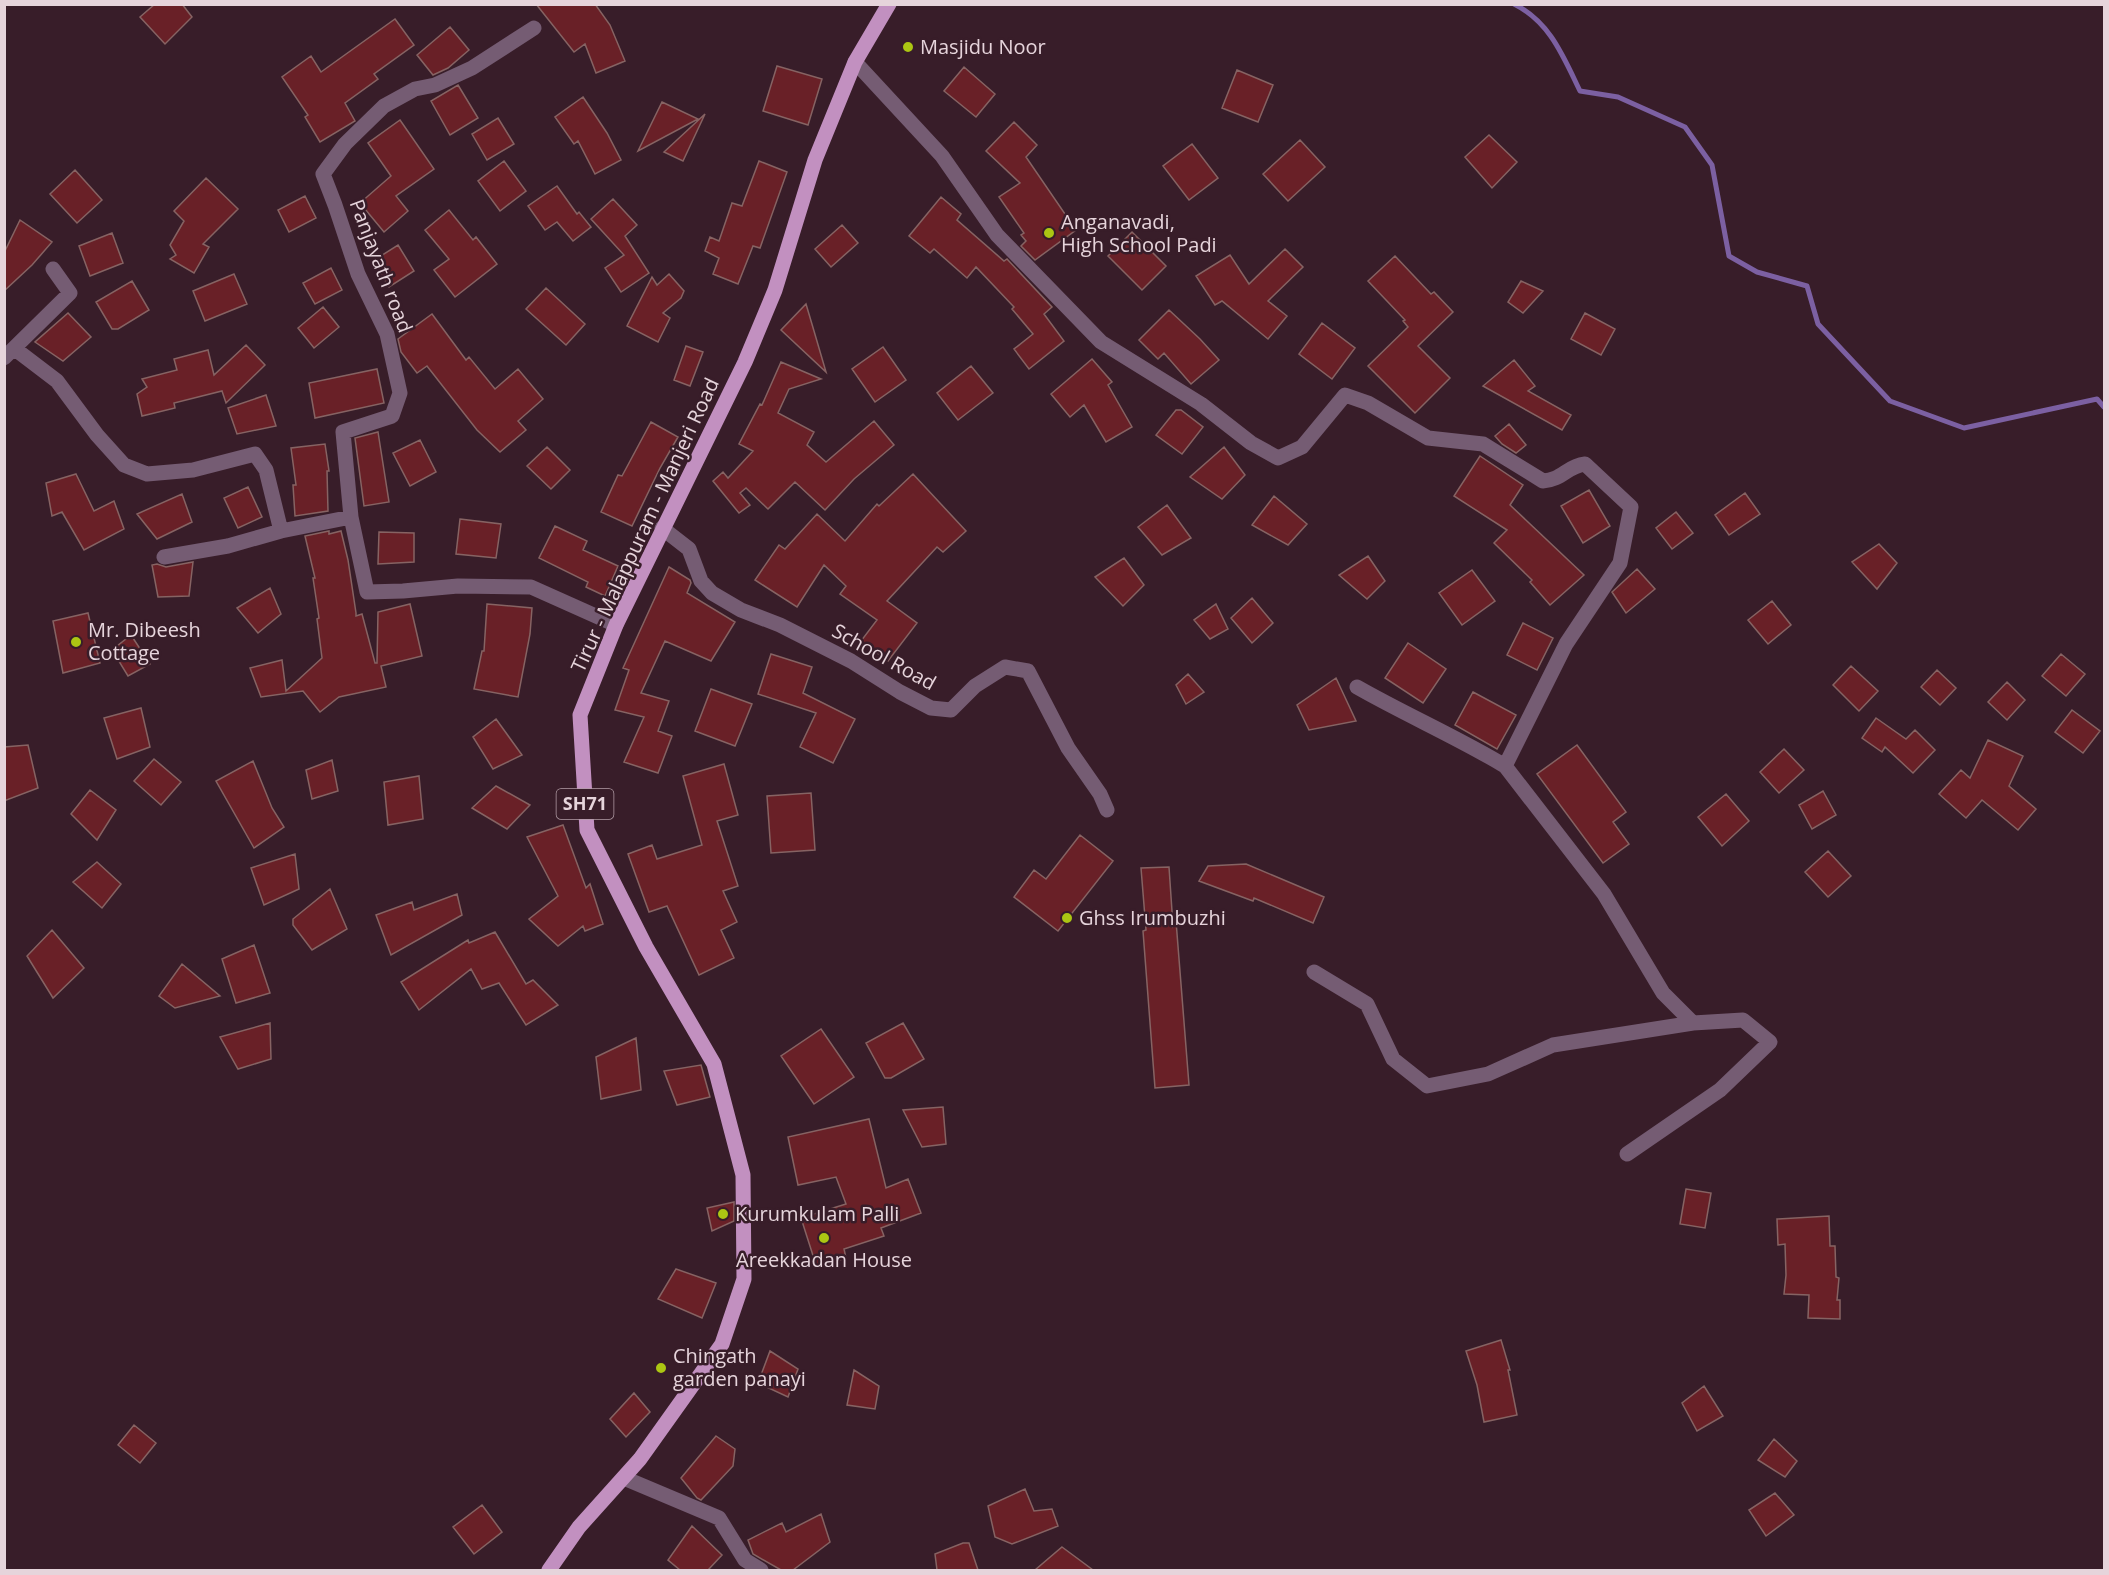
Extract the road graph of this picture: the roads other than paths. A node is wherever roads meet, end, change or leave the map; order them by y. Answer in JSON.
{"nodes":[{"id":1,"x":889,"y":4,"type":"edge"},
{"id":2,"x":534,"y":28,"type":"dead end"},
{"id":3,"x":855,"y":62,"type":"junction"},
{"id":4,"x":53,"y":269,"type":"dead end"},
{"id":5,"x":10,"y":354,"type":"edge"},
{"id":6,"x":351,"y":517,"type":"junction"},
{"id":7,"x":662,"y":528,"type":"junction"},
{"id":8,"x":281,"y":531,"type":"junction"},
{"id":9,"x":164,"y":557,"type":"dead end"},
{"id":10,"x":616,"y":625,"type":"junction"},
{"id":11,"x":1357,"y":687,"type":"dead end"},
{"id":12,"x":1505,"y":766,"type":"junction"},
{"id":13,"x":1107,"y":810,"type":"dead end"},
{"id":14,"x":1314,"y":972,"type":"dead end"},
{"id":15,"x":1693,"y":1023,"type":"junction"},
{"id":16,"x":1627,"y":1154,"type":"dead end"},
{"id":17,"x":624,"y":1478,"type":"junction"},
{"id":18,"x":549,"y":1570,"type":"edge"},
{"id":19,"x":761,"y":1570,"type":"edge"}],
"edges":[{"from":1,"to":3,"type":"main road","name":"Tirur - Malappuram - Manjeri Road","number":"SH71"},
{"from":2,"to":6,"type":"street","name":"Panjayath road"},
{"from":3,"to":7,"type":"main road","name":"Tirur - Malappuram - Manjeri Road","number":"SH71"},
{"from":3,"to":12,"type":"street"},
{"from":4,"to":5,"type":"street"},
{"from":5,"to":8,"type":"street"},
{"from":6,"to":8,"type":"street"},
{"from":6,"to":10,"type":"street","name":"Panjayath road"},
{"from":7,"to":10,"type":"main road","name":"Tirur - Malappuram - Manjeri Road","number":"SH71"},
{"from":7,"to":13,"type":"street","name":"School Road"},
{"from":8,"to":9,"type":"street"},
{"from":10,"to":17,"type":"main road","name":"Tirur - Malappuram - Manjeri Road","number":"SH71"},
{"from":11,"to":12,"type":"street"},
{"from":12,"to":15,"type":"street"},
{"from":14,"to":15,"type":"street"},
{"from":15,"to":16,"type":"street"},
{"from":17,"to":18,"type":"main road","name":"Tirur - Malappuram - Manjeri Road","number":"SH71"},
{"from":17,"to":19,"type":"street"}]}
